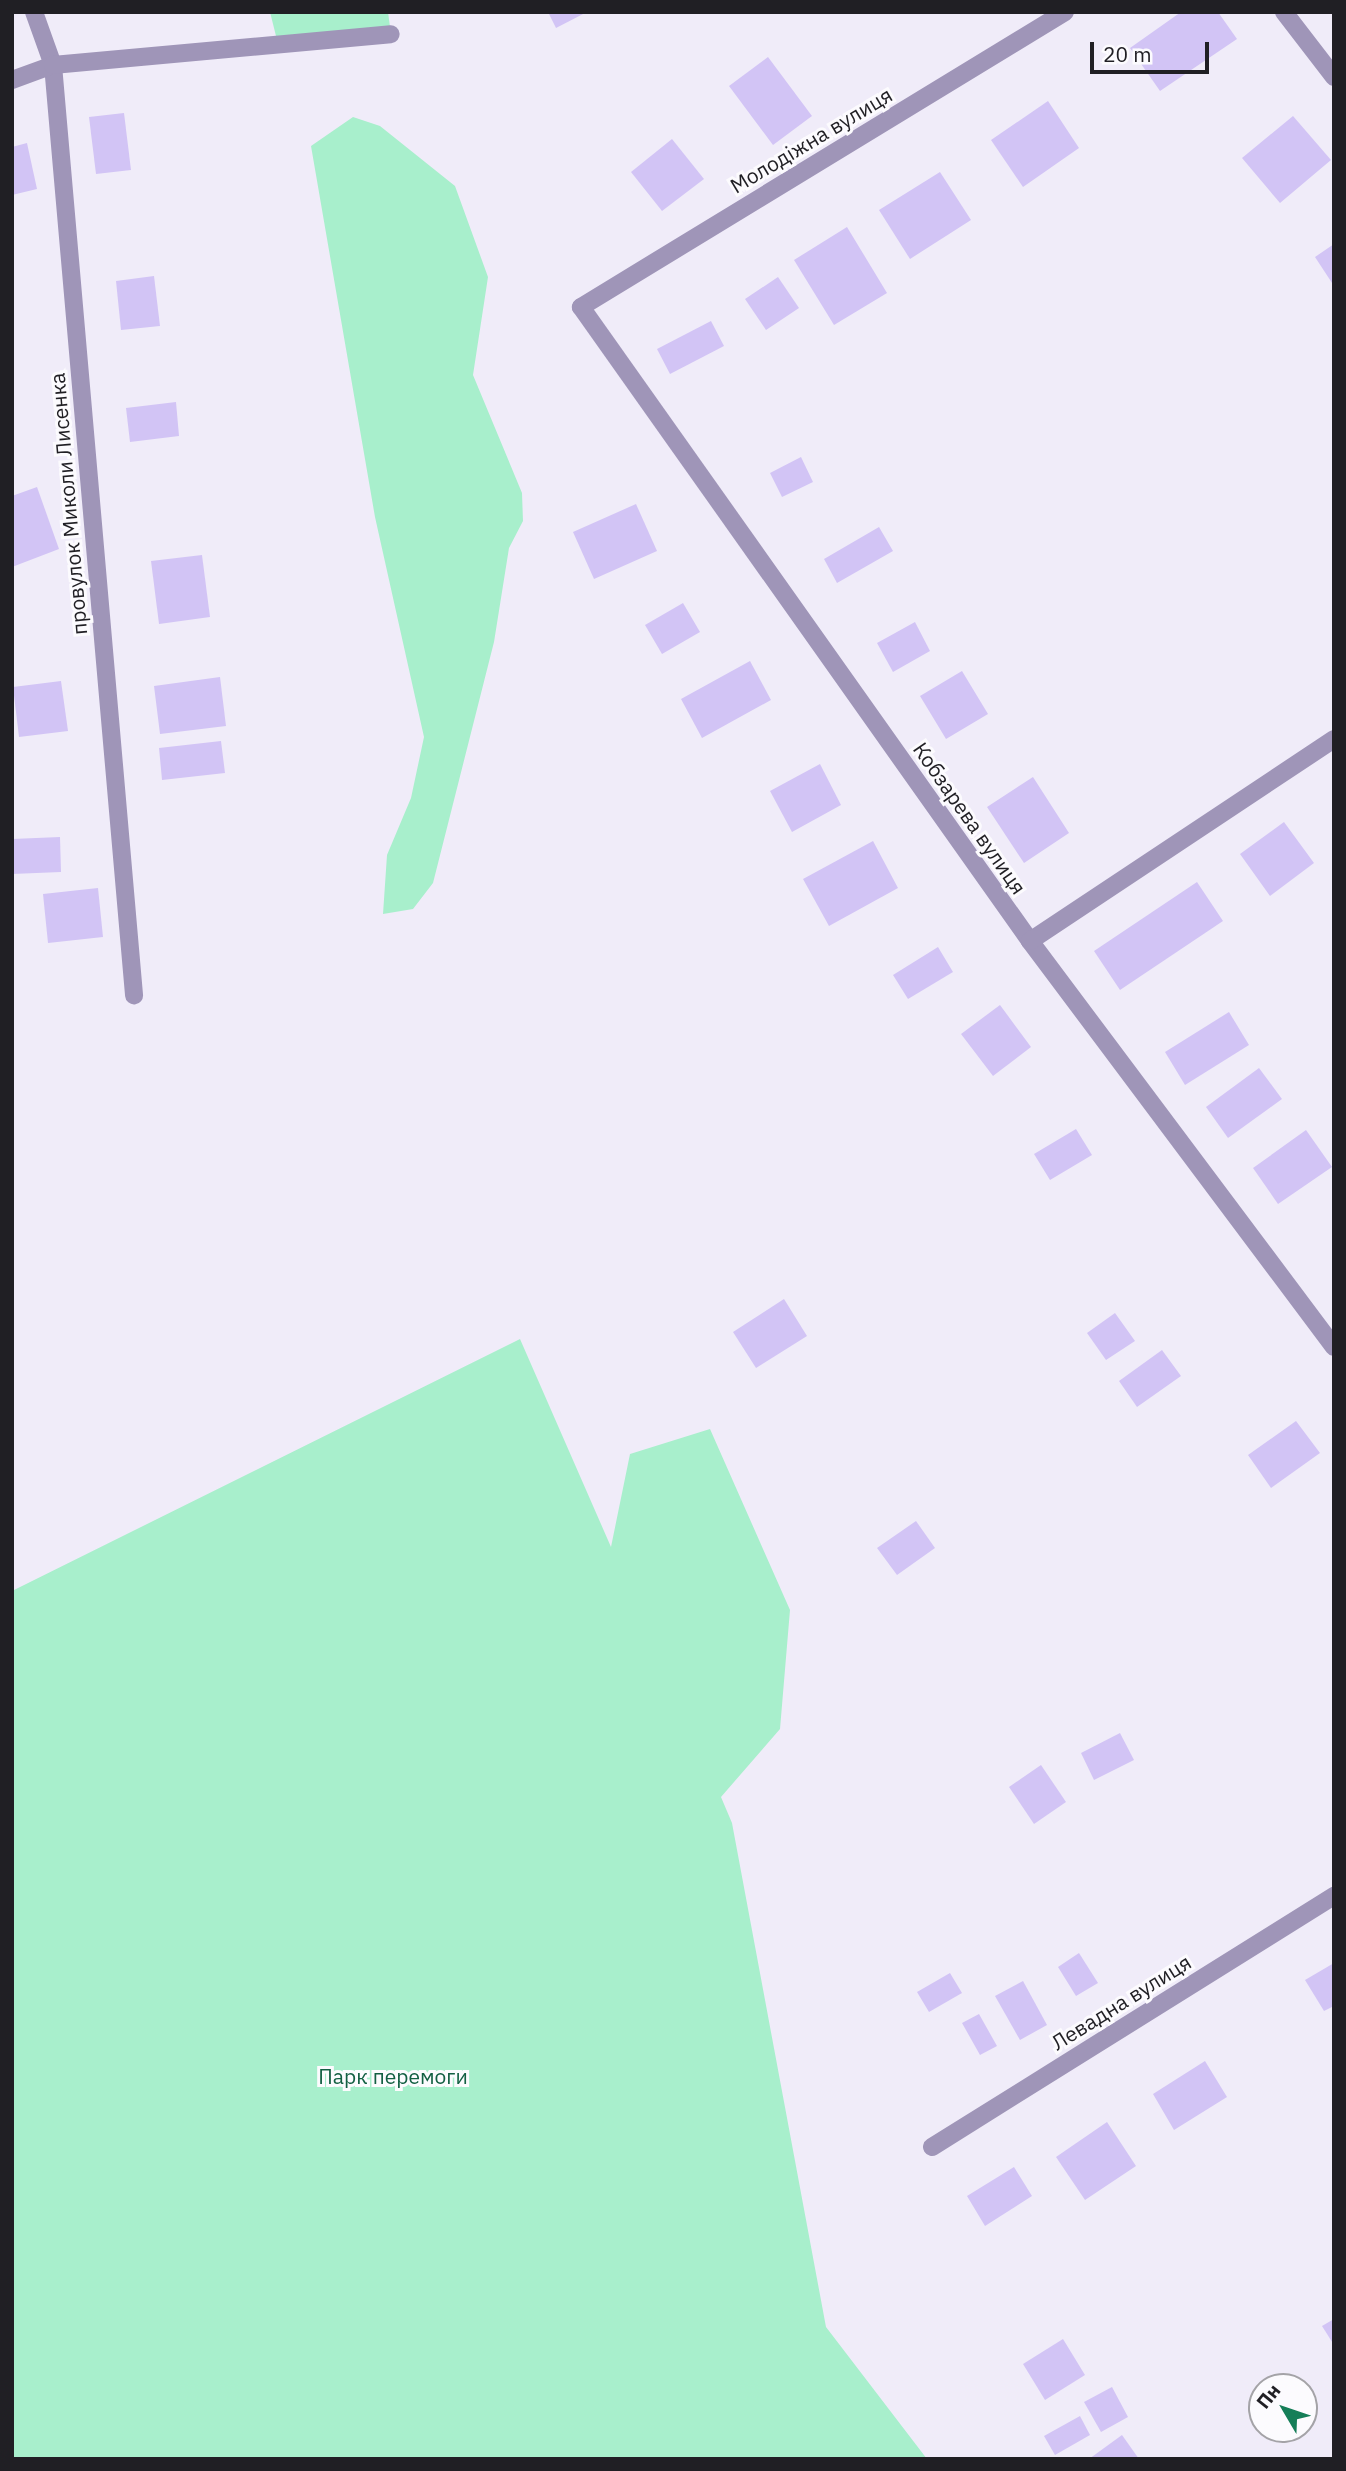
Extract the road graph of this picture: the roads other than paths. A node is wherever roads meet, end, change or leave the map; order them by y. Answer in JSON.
{"nodes":[{"id":1,"x":34,"y":12,"type":"edge"},
{"id":2,"x":1065,"y":12,"type":"edge"},
{"id":3,"x":1284,"y":12,"type":"edge"},
{"id":4,"x":391,"y":34,"type":"dead end"},
{"id":5,"x":53,"y":65,"type":"junction"},
{"id":6,"x":1334,"y":77,"type":"edge"},
{"id":7,"x":12,"y":80,"type":"edge"},
{"id":8,"x":581,"y":307,"type":"joint"},
{"id":9,"x":1334,"y":739,"type":"edge"},
{"id":10,"x":1030,"y":941,"type":"junction"},
{"id":11,"x":134,"y":995,"type":"dead end"},
{"id":12,"x":1334,"y":1347,"type":"edge"},
{"id":13,"x":1334,"y":1896,"type":"edge"},
{"id":14,"x":932,"y":2147,"type":"dead end"}],
"edges":[{"from":1,"to":5,"type":"street","name":"провулок Миколи Лисенка"},
{"from":2,"to":8,"type":"street","name":"Молодіжна вулиця"},
{"from":3,"to":6,"type":"street"},
{"from":4,"to":5,"type":"street"},
{"from":5,"to":7,"type":"street"},
{"from":5,"to":11,"type":"street","name":"провулок Миколи Лисенка"},
{"from":8,"to":10,"type":"street","name":"Кобзарева вулиця"},
{"from":9,"to":10,"type":"street"},
{"from":10,"to":12,"type":"street","name":"Кобзарева вулиця"},
{"from":13,"to":14,"type":"street","name":"Левадна вулиця"}]}
